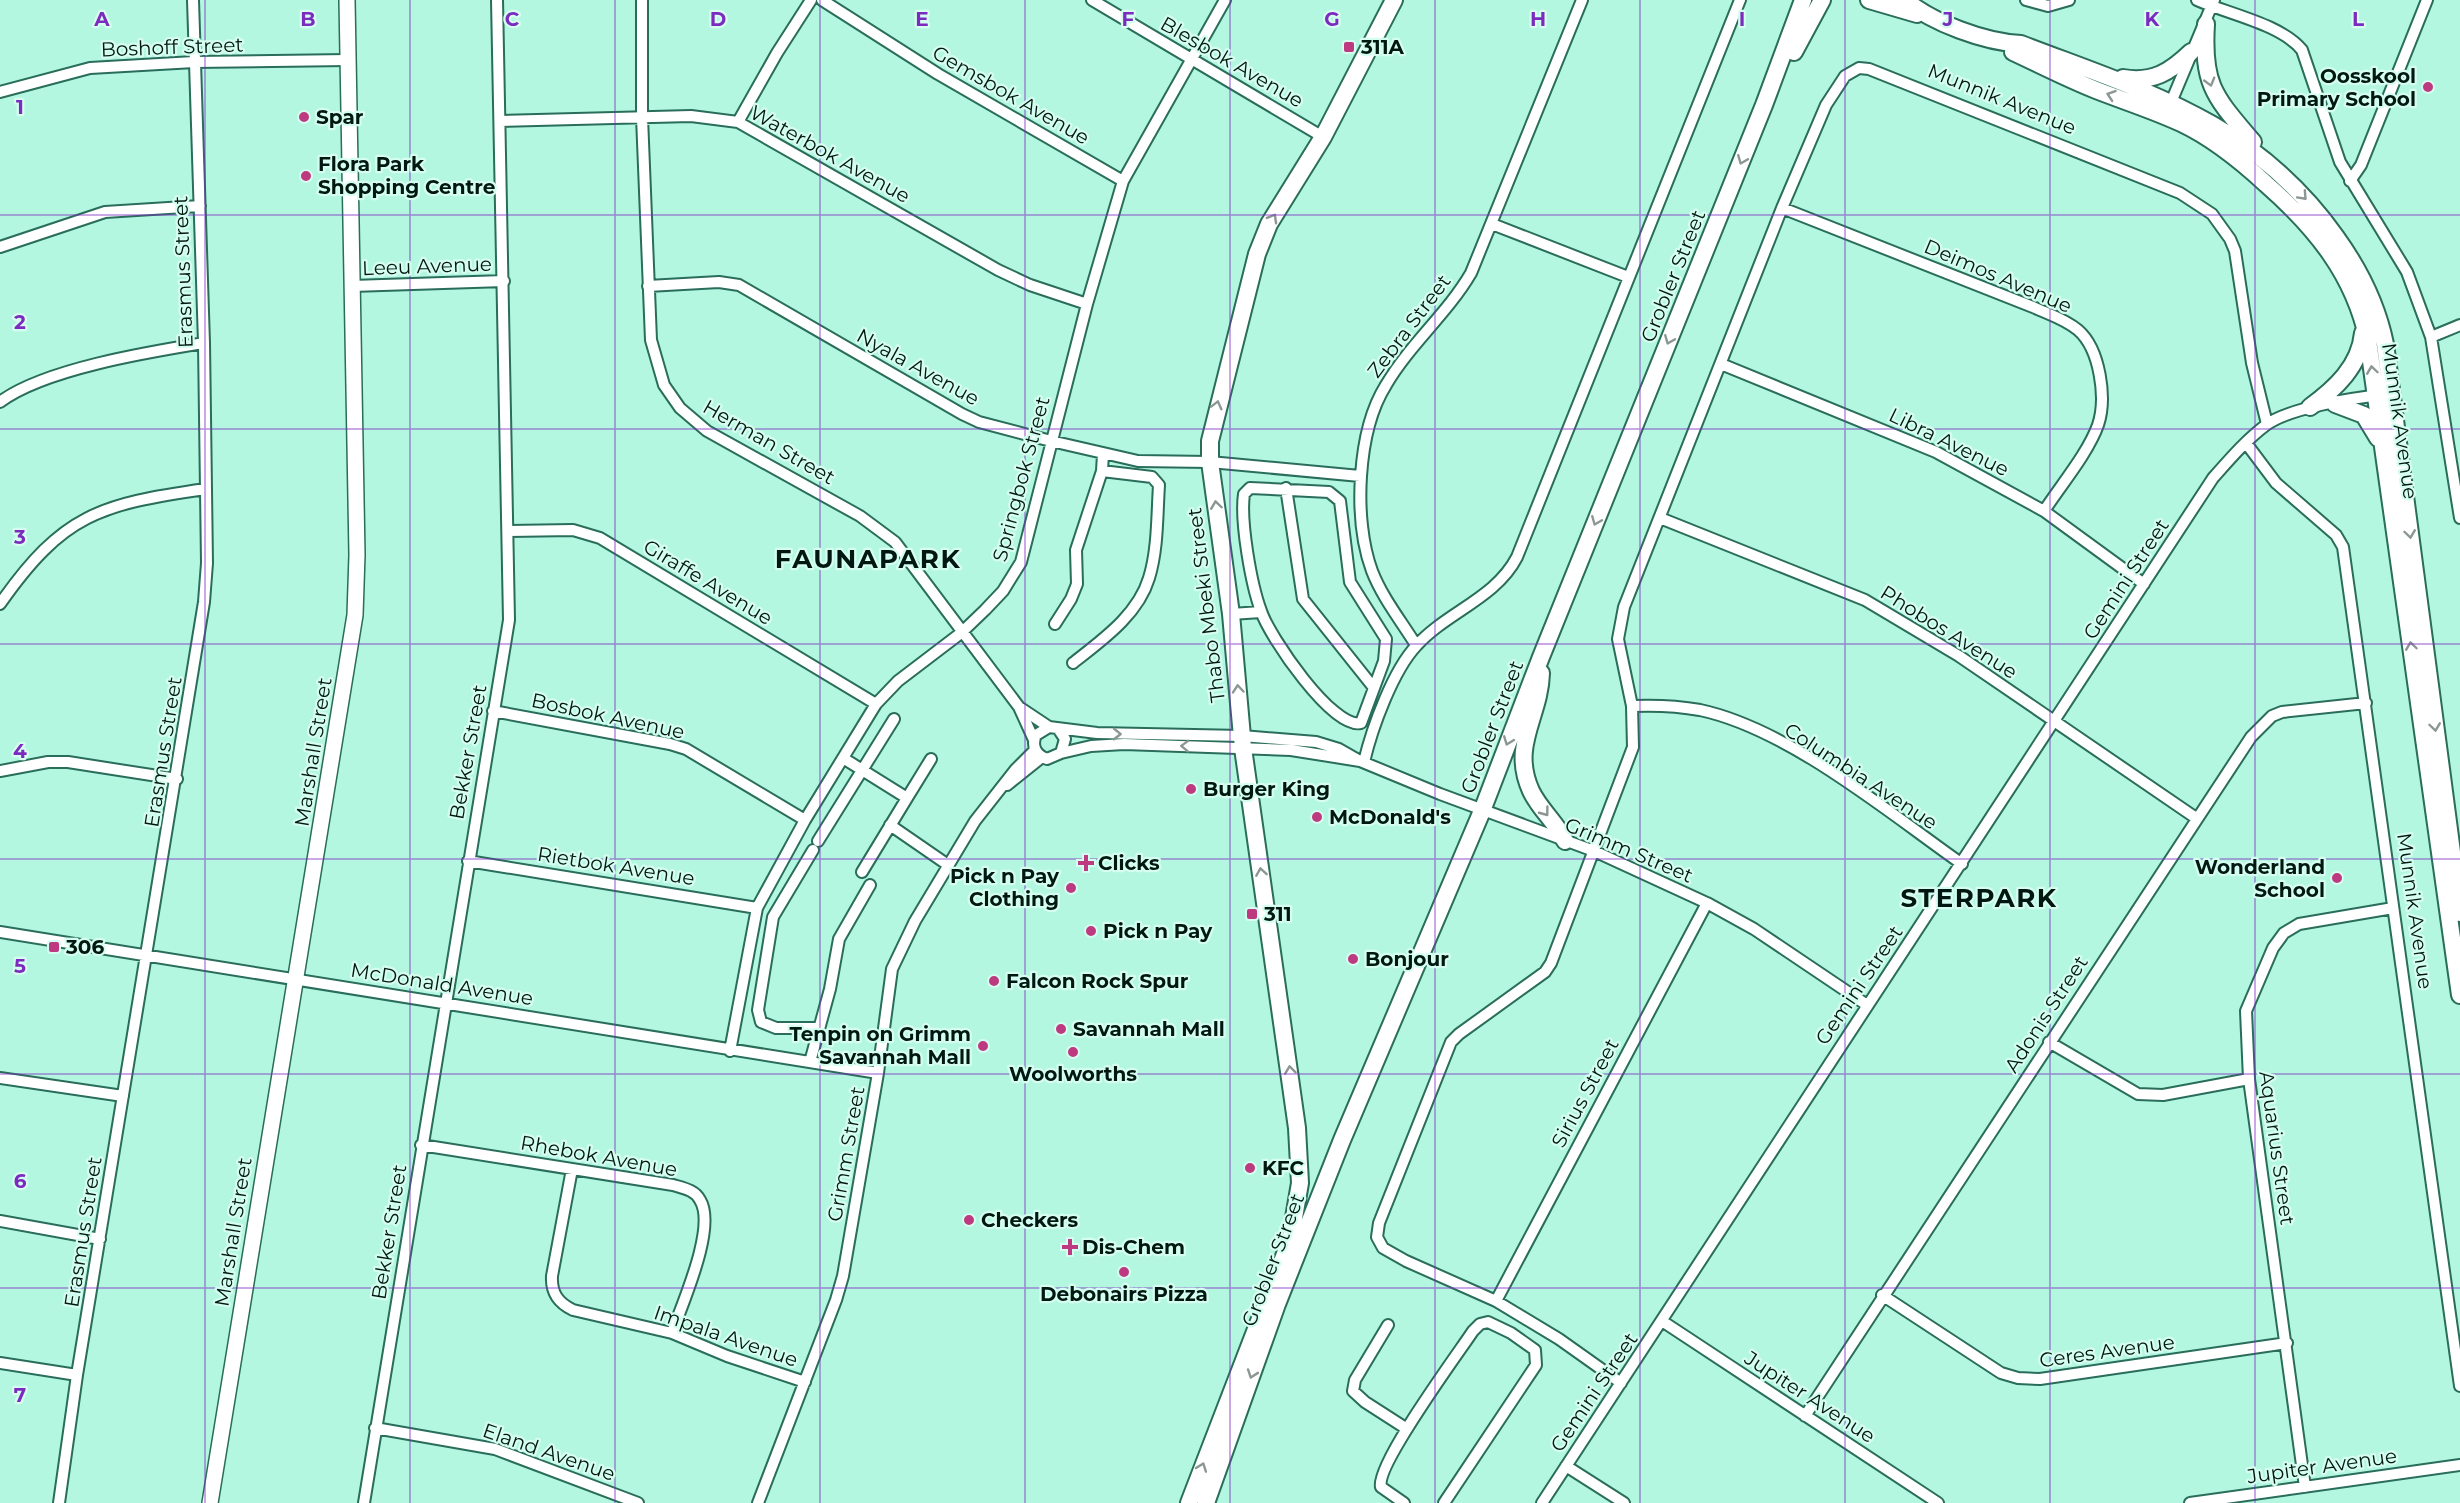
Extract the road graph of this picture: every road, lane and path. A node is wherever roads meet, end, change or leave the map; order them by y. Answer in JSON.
{"nodes":[{"id":1,"x":193,"y":0,"type":"edge"},
{"id":2,"x":347,"y":0,"type":"edge"},
{"id":3,"x":497,"y":0,"type":"edge"},
{"id":4,"x":642,"y":0,"type":"edge"},
{"id":5,"x":811,"y":0,"type":"edge"},
{"id":6,"x":822,"y":0,"type":"edge"},
{"id":7,"x":1092,"y":0,"type":"edge"},
{"id":8,"x":1225,"y":0,"type":"edge"},
{"id":9,"x":1394,"y":0,"type":"edge"},
{"id":10,"x":1582,"y":0,"type":"edge"},
{"id":11,"x":1740,"y":0,"type":"edge"},
{"id":12,"x":1803,"y":0,"type":"edge"},
{"id":13,"x":1822,"y":0,"type":"edge"},
{"id":14,"x":1869,"y":0,"type":"edge"},
{"id":15,"x":1905,"y":0,"type":"edge"},
{"id":16,"x":2026,"y":0,"type":"edge"},
{"id":17,"x":2069,"y":0,"type":"edge"},
{"id":18,"x":2197,"y":0,"type":"edge"},
{"id":19,"x":2427,"y":0,"type":"edge"},
{"id":20,"x":2213,"y":3,"type":"edge"},
{"id":21,"x":1924,"y":15,"type":"junction"},
{"id":22,"x":2205,"y":24,"type":"junction"},
{"id":23,"x":2002,"y":43,"type":"junction"},
{"id":24,"x":2191,"y":52,"type":"junction"},
{"id":25,"x":348,"y":60,"type":"junction"},
{"id":26,"x":1193,"y":60,"type":"junction"},
{"id":27,"x":194,"y":62,"type":"junction"},
{"id":28,"x":2102,"y":75,"type":"junction"},
{"id":29,"x":0,"y":92,"type":"edge"},
{"id":30,"x":1764,"y":105,"type":"junction"},
{"id":31,"x":2168,"y":110,"type":"junction"},
{"id":32,"x":642,"y":117,"type":"junction"},
{"id":33,"x":500,"y":121,"type":"junction"},
{"id":34,"x":738,"y":122,"type":"junction"},
{"id":35,"x":1323,"y":137,"type":"junction"},
{"id":36,"x":2274,"y":166,"type":"junction"},
{"id":37,"x":1123,"y":181,"type":"junction"},
{"id":38,"x":2350,"y":181,"type":"junction"},
{"id":39,"x":200,"y":206,"type":"junction"},
{"id":40,"x":1782,"y":207,"type":"junction"},
{"id":41,"x":1492,"y":224,"type":"junction"},
{"id":42,"x":0,"y":247,"type":"edge"},
{"id":43,"x":1628,"y":277,"type":"junction"},
{"id":44,"x":504,"y":281,"type":"junction"},
{"id":45,"x":648,"y":285,"type":"junction"},
{"id":46,"x":352,"y":286,"type":"junction"},
{"id":47,"x":1088,"y":304,"type":"junction"},
{"id":48,"x":2363,"y":320,"type":"junction"},
{"id":49,"x":2460,"y":325,"type":"edge"},
{"id":50,"x":2431,"y":337,"type":"junction"},
{"id":51,"x":204,"y":343,"type":"junction"},
{"id":52,"x":1721,"y":364,"type":"junction"},
{"id":53,"x":2383,"y":394,"type":"junction"},
{"id":54,"x":0,"y":402,"type":"edge"},
{"id":55,"x":2335,"y":404,"type":"junction"},
{"id":56,"x":2310,"y":407,"type":"junction"},
{"id":57,"x":2266,"y":424,"type":"junction"},
{"id":58,"x":1051,"y":441,"type":"junction"},
{"id":59,"x":2246,"y":443,"type":"junction"},
{"id":60,"x":2383,"y":453,"type":"junction"},
{"id":61,"x":1103,"y":454,"type":"junction"},
{"id":62,"x":1210,"y":462,"type":"junction"},
{"id":63,"x":1102,"y":471,"type":"junction"},
{"id":64,"x":1360,"y":476,"type":"junction"},
{"id":65,"x":1286,"y":488,"type":"junction"},
{"id":66,"x":206,"y":489,"type":"junction"},
{"id":67,"x":2044,"y":510,"type":"junction"},
{"id":68,"x":1660,"y":518,"type":"junction"},
{"id":69,"x":2460,"y":518,"type":"edge"},
{"id":70,"x":509,"y":531,"type":"junction"},
{"id":71,"x":2144,"y":584,"type":"junction"},
{"id":72,"x":0,"y":604,"type":"edge"},
{"id":73,"x":1261,"y":612,"type":"junction"},
{"id":74,"x":1231,"y":614,"type":"junction"},
{"id":75,"x":1055,"y":624,"type":"dead end"},
{"id":76,"x":961,"y":633,"type":"junction"},
{"id":77,"x":1416,"y":645,"type":"junction"},
{"id":78,"x":1541,"y":657,"type":"junction"},
{"id":79,"x":1073,"y":663,"type":"dead end"},
{"id":80,"x":1374,"y":688,"type":"junction"},
{"id":81,"x":2366,"y":703,"type":"junction"},
{"id":82,"x":876,"y":704,"type":"junction"},
{"id":83,"x":1632,"y":706,"type":"junction"},
{"id":84,"x":1019,"y":707,"type":"junction"},
{"id":85,"x":494,"y":711,"type":"junction"},
{"id":86,"x":894,"y":719,"type":"dead end"},
{"id":87,"x":2055,"y":722,"type":"junction"},
{"id":88,"x":1054,"y":728,"type":"junction"},
{"id":89,"x":1243,"y":742,"type":"junction"},
{"id":90,"x":1037,"y":749,"type":"junction"},
{"id":91,"x":1061,"y":753,"type":"junction"},
{"id":92,"x":843,"y":758,"type":"junction"},
{"id":93,"x":931,"y":759,"type":"dead end"},
{"id":94,"x":1362,"y":761,"type":"junction"},
{"id":95,"x":863,"y":770,"type":"junction"},
{"id":96,"x":0,"y":771,"type":"edge"},
{"id":97,"x":177,"y":779,"type":"junction"},
{"id":98,"x":907,"y":798,"type":"junction"},
{"id":99,"x":1482,"y":811,"type":"junction"},
{"id":100,"x":2196,"y":819,"type":"junction"},
{"id":101,"x":806,"y":820,"type":"junction"},
{"id":102,"x":890,"y":825,"type":"junction"},
{"id":103,"x":1565,"y":842,"type":"junction"},
{"id":104,"x":1594,"y":851,"type":"junction"},
{"id":105,"x":468,"y":861,"type":"junction"},
{"id":106,"x":1962,"y":864,"type":"junction"},
{"id":107,"x":948,"y":865,"type":"junction"},
{"id":108,"x":862,"y":872,"type":"dead end"},
{"id":109,"x":870,"y":885,"type":"dead end"},
{"id":110,"x":1707,"y":903,"type":"junction"},
{"id":111,"x":757,"y":908,"type":"junction"},
{"id":112,"x":2392,"y":908,"type":"junction"},
{"id":113,"x":2460,"y":913,"type":"edge"},
{"id":114,"x":0,"y":932,"type":"edge"},
{"id":115,"x":147,"y":955,"type":"junction"},
{"id":116,"x":297,"y":979,"type":"junction"},
{"id":117,"x":2460,"y":995,"type":"edge"},
{"id":118,"x":446,"y":1003,"type":"junction"},
{"id":119,"x":1867,"y":1005,"type":"junction"},
{"id":120,"x":818,"y":1028,"type":"junction"},
{"id":121,"x":2049,"y":1042,"type":"junction"},
{"id":122,"x":730,"y":1051,"type":"junction"},
{"id":123,"x":810,"y":1062,"type":"junction"},
{"id":124,"x":878,"y":1073,"type":"junction"},
{"id":125,"x":0,"y":1078,"type":"edge"},
{"id":126,"x":2248,"y":1079,"type":"junction"},
{"id":127,"x":123,"y":1096,"type":"junction"},
{"id":128,"x":1342,"y":1140,"type":"junction"},
{"id":129,"x":421,"y":1145,"type":"junction"},
{"id":130,"x":572,"y":1169,"type":"junction"},
{"id":131,"x":0,"y":1221,"type":"edge"},
{"id":132,"x":100,"y":1239,"type":"junction"},
{"id":133,"x":1290,"y":1241,"type":"junction"},
{"id":134,"x":1882,"y":1295,"type":"junction"},
{"id":135,"x":1496,"y":1301,"type":"junction"},
{"id":136,"x":1271,"y":1319,"type":"junction"},
{"id":137,"x":1662,"y":1322,"type":"junction"},
{"id":138,"x":1388,"y":1325,"type":"dead end"},
{"id":139,"x":672,"y":1333,"type":"junction"},
{"id":140,"x":2287,"y":1343,"type":"junction"},
{"id":141,"x":0,"y":1363,"type":"edge"},
{"id":142,"x":77,"y":1375,"type":"junction"},
{"id":143,"x":805,"y":1382,"type":"junction"},
{"id":144,"x":1621,"y":1383,"type":"junction"},
{"id":145,"x":2460,"y":1386,"type":"edge"},
{"id":146,"x":1805,"y":1416,"type":"junction"},
{"id":147,"x":375,"y":1428,"type":"junction"},
{"id":148,"x":1407,"y":1429,"type":"junction"},
{"id":149,"x":2460,"y":1465,"type":"edge"},
{"id":150,"x":1566,"y":1466,"type":"junction"},
{"id":151,"x":2305,"y":1487,"type":"junction"},
{"id":152,"x":59,"y":1503,"type":"edge"},
{"id":153,"x":210,"y":1503,"type":"edge"},
{"id":154,"x":364,"y":1503,"type":"edge"},
{"id":155,"x":638,"y":1503,"type":"edge"},
{"id":156,"x":758,"y":1503,"type":"edge"},
{"id":157,"x":1190,"y":1503,"type":"edge"},
{"id":158,"x":1206,"y":1503,"type":"edge"},
{"id":159,"x":1404,"y":1503,"type":"edge"},
{"id":160,"x":1444,"y":1503,"type":"edge"},
{"id":161,"x":1542,"y":1503,"type":"edge"},
{"id":162,"x":1624,"y":1503,"type":"edge"},
{"id":163,"x":1938,"y":1503,"type":"edge"},
{"id":164,"x":2190,"y":1503,"type":"edge"}],
"edges":[{"from":1,"to":27,"type":"street","name":"Erasmus Street"},
{"from":2,"to":25,"type":"street","name":"Marshall Street"},
{"from":3,"to":33,"type":"street","name":"Bekker Street"},
{"from":4,"to":32,"type":"street","name":"Herman Street"},
{"from":5,"to":34,"type":"street"},
{"from":6,"to":37,"type":"street","name":"Gemsbok Avenue"},
{"from":7,"to":26,"type":"street","name":"Blesbok Avenue"},
{"from":8,"to":26,"type":"street","name":"Springbok Street"},
{"from":9,"to":35,"type":"main road","name":"Thabo Mbeki Street"},
{"from":10,"to":41,"type":"street","name":"Zebra Street"},
{"from":11,"to":43,"type":"street"},
{"from":12,"to":30,"type":"main road","name":"Grobler Street"},
{"from":13,"to":30,"type":"main road"},
{"from":14,"to":21,"type":"main road"},
{"from":15,"to":21,"type":"main road","name":"Munnik Avenue"},
{"from":16,"to":17,"type":"street"},
{"from":18,"to":20,"type":"street"},
{"from":19,"to":38,"type":"street"},
{"from":20,"to":22,"type":"street"},
{"from":20,"to":38,"type":"street"},
{"from":21,"to":23,"type":"main road","name":"Munnik Avenue"},
{"from":22,"to":24,"type":"street"},
{"from":22,"to":36,"type":"main road","one_way":true},
{"from":23,"to":28,"type":"main road","name":"Munnik Avenue"},
{"from":31,"to":23,"type":"main road","name":"Munnik Avenue","one_way":true},
{"from":24,"to":28,"type":"main road"},
{"from":24,"to":31,"type":"street"},
{"from":25,"to":27,"type":"street","name":"Boshoff Street"},
{"from":25,"to":46,"type":"street","name":"Marshall Street"},
{"from":26,"to":35,"type":"street","name":"Blesbok Avenue"},
{"from":26,"to":37,"type":"street","name":"Springbok Street"},
{"from":27,"to":29,"type":"street","name":"Boshoff Street"},
{"from":27,"to":39,"type":"street","name":"Erasmus Street"},
{"from":28,"to":31,"type":"main road","name":"Munnik Avenue"},
{"from":30,"to":78,"type":"main road","name":"Grobler Street","one_way":true},
{"from":31,"to":36,"type":"main road","name":"Munnik Avenue"},
{"from":31,"to":48,"type":"main road","name":"Munnik Avenue"},
{"from":32,"to":33,"type":"street","name":"Waterbok Avenue"},
{"from":32,"to":34,"type":"street","name":"Waterbok Avenue"},
{"from":32,"to":45,"type":"street","name":"Herman Street"},
{"from":33,"to":44,"type":"street","name":"Bekker Street"},
{"from":34,"to":47,"type":"street","name":"Waterbok Avenue"},
{"from":62,"to":35,"type":"main road","name":"Thabo Mbeki Street","one_way":true},
{"from":36,"to":53,"type":"main road","name":"Munnik Avenue","one_way":true},
{"from":37,"to":47,"type":"street","name":"Springbok Street"},
{"from":38,"to":50,"type":"street"},
{"from":39,"to":42,"type":"street"},
{"from":39,"to":51,"type":"street","name":"Erasmus Street"},
{"from":40,"to":52,"type":"street"},
{"from":40,"to":57,"type":"street","name":"Munnik Avenue"},
{"from":40,"to":67,"type":"street","name":"Deimos Avenue"},
{"from":41,"to":43,"type":"street"},
{"from":41,"to":64,"type":"street","name":"Zebra Street"},
{"from":43,"to":77,"type":"street"},
{"from":44,"to":46,"type":"street","name":"Leeu Avenue"},
{"from":44,"to":70,"type":"street","name":"Bekker Street"},
{"from":45,"to":58,"type":"street","name":"Nyala Avenue"},
{"from":45,"to":76,"type":"street","name":"Herman Street"},
{"from":46,"to":116,"type":"street","name":"Marshall Street"},
{"from":47,"to":58,"type":"street","name":"Springbok Street"},
{"from":53,"to":48,"type":"main road","name":"Munnik Avenue","one_way":true},
{"from":48,"to":56,"type":"main road"},
{"from":49,"to":50,"type":"street"},
{"from":50,"to":69,"type":"street"},
{"from":51,"to":54,"type":"street"},
{"from":51,"to":66,"type":"street","name":"Erasmus Street"},
{"from":52,"to":67,"type":"street","name":"Libra Avenue"},
{"from":52,"to":68,"type":"street"},
{"from":53,"to":55,"type":"street","name":"Gemini Street"},
{"from":53,"to":60,"type":"main road","name":"Munnik Avenue"},
{"from":53,"to":113,"type":"main road","name":"Munnik Avenue","one_way":true},
{"from":55,"to":56,"type":"street","name":"Gemini Street"},
{"from":55,"to":60,"type":"main road"},
{"from":56,"to":57,"type":"street","name":"Gemini Street"},
{"from":57,"to":59,"type":"street","name":"Gemini Street"},
{"from":58,"to":61,"type":"street","name":"Nyala Avenue"},
{"from":58,"to":76,"type":"street","name":"Springbok Street"},
{"from":59,"to":71,"type":"street","name":"Gemini Street"},
{"from":59,"to":81,"type":"street","name":"Munnik Avenue"},
{"from":117,"to":60,"type":"main road","name":"Munnik Avenue","one_way":true},
{"from":61,"to":62,"type":"street","name":"Nyala Avenue"},
{"from":61,"to":63,"type":"street"},
{"from":62,"to":64,"type":"street","name":"Nyala Avenue"},
{"from":74,"to":62,"type":"main road","name":"Thabo Mbeki Street","one_way":true},
{"from":63,"to":75,"type":"street"},
{"from":63,"to":79,"type":"street"},
{"from":64,"to":77,"type":"street","name":"Zebra Street"},
{"from":65,"to":73,"type":"street"},
{"from":65,"to":80,"type":"street"},
{"from":65,"to":80,"type":"street"},
{"from":66,"to":72,"type":"street"},
{"from":66,"to":97,"type":"street","name":"Erasmus Street"},
{"from":67,"to":71,"type":"street","name":"Libra Avenue"},
{"from":68,"to":83,"type":"street"},
{"from":68,"to":87,"type":"street","name":"Phobos Avenue"},
{"from":70,"to":82,"type":"street","name":"Giraffe Avenue"},
{"from":70,"to":85,"type":"street","name":"Bekker Street"},
{"from":71,"to":87,"type":"street","name":"Gemini Street"},
{"from":73,"to":74,"type":"street"},
{"from":73,"to":80,"type":"street"},
{"from":89,"to":74,"type":"main road","name":"Thabo Mbeki Street","one_way":true},
{"from":76,"to":82,"type":"street","name":"Springbok Street"},
{"from":76,"to":84,"type":"street","name":"Herman Street"},
{"from":77,"to":94,"type":"street"},
{"from":78,"to":99,"type":"main road","name":"Grobler Street","one_way":true},
{"from":78,"to":103,"type":"main road","one_way":true},
{"from":81,"to":100,"type":"street","name":"Adonis Street"},
{"from":81,"to":112,"type":"street","name":"Munnik Avenue"},
{"from":82,"to":92,"type":"street","name":"Springbok Street"},
{"from":83,"to":104,"type":"street"},
{"from":83,"to":106,"type":"street","name":"Columbia Avenue"},
{"from":84,"to":88,"type":"street","name":"Herman Street"},
{"from":84,"to":90,"type":"street","name":"Herman Street"},
{"from":85,"to":101,"type":"street","name":"Bosbok Avenue"},
{"from":85,"to":105,"type":"street","name":"Bekker Street"},
{"from":86,"to":95,"type":"street"},
{"from":87,"to":100,"type":"street","name":"Phobos Avenue"},
{"from":87,"to":106,"type":"street","name":"Gemini Street"},
{"from":88,"to":89,"type":"street","name":"Grimm Street","one_way":true},
{"from":88,"to":90,"type":"street"},
{"from":88,"to":91,"type":"street"},
{"from":89,"to":91,"type":"street","name":"Grimm Street","one_way":true},
{"from":89,"to":94,"type":"street","name":"Grimm Street"},
{"from":133,"to":89,"type":"main road","name":"Thabo Mbeki Street","one_way":true},
{"from":90,"to":91,"type":"street"},
{"from":90,"to":107,"type":"street","name":"Grimm Street"},
{"from":92,"to":95,"type":"street"},
{"from":92,"to":101,"type":"street","name":"Springbok Street"},
{"from":93,"to":98,"type":"street"},
{"from":94,"to":99,"type":"street","name":"Grimm Street"},
{"from":95,"to":98,"type":"street"},
{"from":95,"to":120,"type":"street"},
{"from":96,"to":97,"type":"street"},
{"from":97,"to":115,"type":"street","name":"Erasmus Street"},
{"from":98,"to":102,"type":"street"},
{"from":99,"to":103,"type":"street","name":"Grimm Street"},
{"from":99,"to":128,"type":"main road","name":"Grobler Street"},
{"from":100,"to":121,"type":"street","name":"Adonis Street"},
{"from":101,"to":111,"type":"street","name":"Springbok Street"},
{"from":102,"to":107,"type":"street"},
{"from":102,"to":108,"type":"street"},
{"from":103,"to":104,"type":"street","name":"Grimm Street"},
{"from":104,"to":110,"type":"street","name":"Grimm Street"},
{"from":104,"to":135,"type":"street"},
{"from":105,"to":111,"type":"street","name":"Rietbok Avenue"},
{"from":105,"to":118,"type":"street","name":"Bekker Street"},
{"from":106,"to":119,"type":"street","name":"Gemini Street"},
{"from":107,"to":124,"type":"street","name":"Grimm Street"},
{"from":109,"to":120,"type":"street"},
{"from":110,"to":119,"type":"street","name":"Grimm Street"},
{"from":110,"to":135,"type":"street","name":"Sirius Street"},
{"from":111,"to":122,"type":"street","name":"Springbok Street"},
{"from":112,"to":126,"type":"street","name":"Aquarius Street"},
{"from":112,"to":145,"type":"street","name":"Munnik Avenue"},
{"from":114,"to":115,"type":"street","name":"McDonald Avenue"},
{"from":115,"to":116,"type":"street","name":"McDonald Avenue"},
{"from":115,"to":127,"type":"street","name":"Erasmus Street"},
{"from":116,"to":118,"type":"street","name":"McDonald Avenue"},
{"from":116,"to":153,"type":"street","name":"Marshall Street"},
{"from":118,"to":122,"type":"street","name":"McDonald Avenue"},
{"from":118,"to":129,"type":"street","name":"Bekker Street"},
{"from":119,"to":137,"type":"street","name":"Gemini Street"},
{"from":120,"to":123,"type":"street"},
{"from":121,"to":126,"type":"street"},
{"from":121,"to":134,"type":"street","name":"Adonis Street"},
{"from":122,"to":123,"type":"street","name":"McDonald Avenue"},
{"from":123,"to":124,"type":"street","name":"McDonald Avenue"},
{"from":124,"to":143,"type":"street","name":"Grimm Street"},
{"from":125,"to":127,"type":"street"},
{"from":126,"to":140,"type":"street","name":"Aquarius Street"},
{"from":127,"to":132,"type":"street","name":"Erasmus Street"},
{"from":128,"to":133,"type":"main road"},
{"from":128,"to":136,"type":"main road","name":"Grobler Street"},
{"from":129,"to":130,"type":"street","name":"Rhebok Avenue"},
{"from":129,"to":147,"type":"street","name":"Bekker Street"},
{"from":130,"to":139,"type":"street","name":"Impala Avenue"},
{"from":130,"to":139,"type":"street","name":"Rhebok Avenue"},
{"from":131,"to":132,"type":"street"},
{"from":132,"to":142,"type":"street","name":"Erasmus Street"},
{"from":133,"to":136,"type":"main road"},
{"from":157,"to":133,"type":"main road","name":"Grobler Street","one_way":true},
{"from":134,"to":140,"type":"street","name":"Ceres Avenue"},
{"from":134,"to":146,"type":"street","name":"Adonis Street"},
{"from":135,"to":144,"type":"street"},
{"from":136,"to":158,"type":"main road","name":"Grobler Street","one_way":true},
{"from":137,"to":144,"type":"street","name":"Gemini Street"},
{"from":137,"to":146,"type":"street","name":"Jupiter Avenue"},
{"from":138,"to":148,"type":"street"},
{"from":139,"to":143,"type":"street","name":"Impala Avenue"},
{"from":140,"to":151,"type":"street","name":"Aquarius Street"},
{"from":141,"to":142,"type":"street"},
{"from":142,"to":152,"type":"street","name":"Erasmus Street"},
{"from":143,"to":156,"type":"street","name":"Grimm Street"},
{"from":144,"to":150,"type":"street","name":"Gemini Street"},
{"from":146,"to":163,"type":"street","name":"Jupiter Avenue"},
{"from":147,"to":154,"type":"street","name":"Bekker Street"},
{"from":147,"to":155,"type":"street","name":"Eland Avenue"},
{"from":148,"to":159,"type":"street"},
{"from":148,"to":160,"type":"street"},
{"from":149,"to":151,"type":"street","name":"Jupiter Avenue"},
{"from":150,"to":161,"type":"street","name":"Gemini Street"},
{"from":150,"to":162,"type":"street"},
{"from":151,"to":164,"type":"street","name":"Jupiter Avenue"}]}
